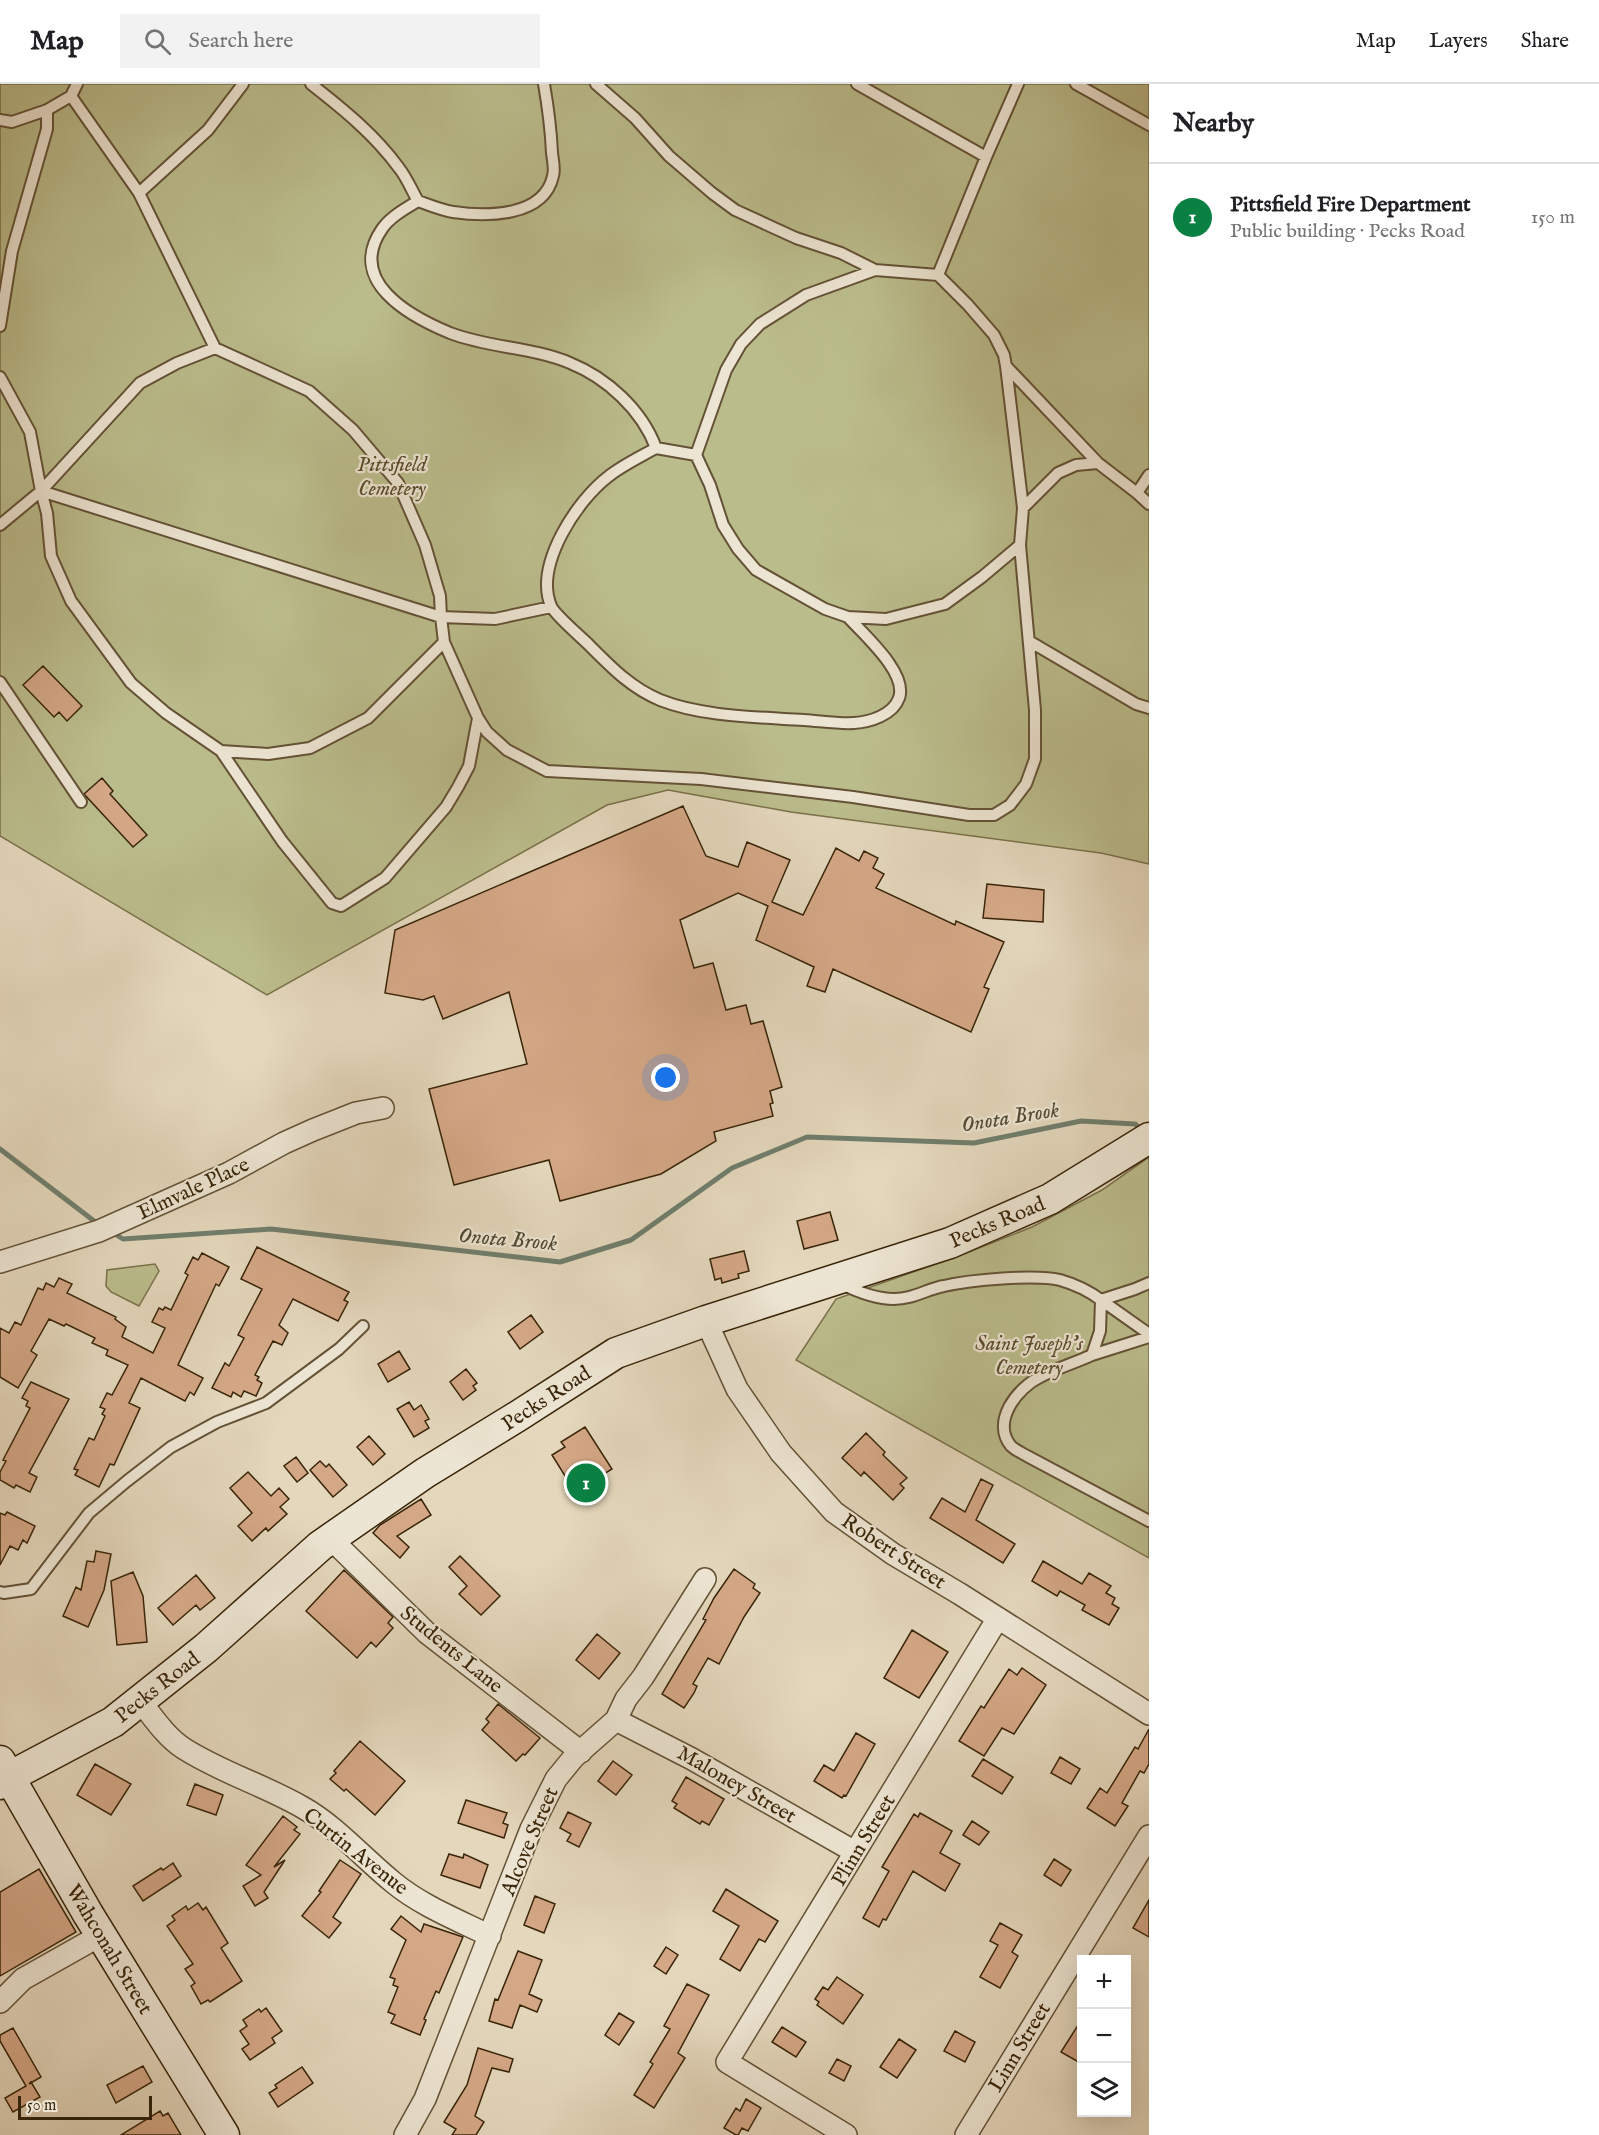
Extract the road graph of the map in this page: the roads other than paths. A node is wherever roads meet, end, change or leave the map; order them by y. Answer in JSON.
{"nodes":[{"id":1,"x":77,"y":84,"type":"edge"},
{"id":2,"x":243,"y":84,"type":"edge"},
{"id":3,"x":311,"y":84,"type":"edge"},
{"id":4,"x":544,"y":84,"type":"edge"},
{"id":5,"x":596,"y":84,"type":"edge"},
{"id":6,"x":857,"y":84,"type":"edge"},
{"id":7,"x":1018,"y":84,"type":"edge"},
{"id":8,"x":1076,"y":84,"type":"edge"},
{"id":9,"x":71,"y":96,"type":"junction"},
{"id":10,"x":47,"y":110,"type":"junction"},
{"id":11,"x":0,"y":120,"type":"edge"},
{"id":12,"x":1149,"y":125,"type":"edge"},
{"id":13,"x":986,"y":157,"type":"junction"},
{"id":14,"x":140,"y":194,"type":"junction"},
{"id":15,"x":418,"y":201,"type":"junction"},
{"id":16,"x":875,"y":270,"type":"junction"},
{"id":17,"x":938,"y":275,"type":"junction"},
{"id":18,"x":0,"y":326,"type":"edge"},
{"id":19,"x":215,"y":348,"type":"junction"},
{"id":20,"x":1006,"y":366,"type":"junction"},
{"id":21,"x":0,"y":377,"type":"edge"},
{"id":22,"x":656,"y":448,"type":"junction"},
{"id":23,"x":696,"y":455,"type":"junction"},
{"id":24,"x":1098,"y":463,"type":"junction"},
{"id":25,"x":1149,"y":475,"type":"edge"},
{"id":26,"x":41,"y":491,"type":"junction"},
{"id":27,"x":1137,"y":493,"type":"junction"},
{"id":28,"x":1149,"y":504,"type":"edge"},
{"id":29,"x":1023,"y":508,"type":"junction"},
{"id":30,"x":0,"y":525,"type":"edge"},
{"id":31,"x":1020,"y":545,"type":"junction"},
{"id":32,"x":551,"y":607,"type":"junction"},
{"id":33,"x":441,"y":617,"type":"junction"},
{"id":34,"x":848,"y":617,"type":"junction"},
{"id":35,"x":1029,"y":641,"type":"junction"},
{"id":36,"x":444,"y":642,"type":"junction"},
{"id":37,"x":0,"y":682,"type":"edge"},
{"id":38,"x":1149,"y":708,"type":"edge"},
{"id":39,"x":478,"y":718,"type":"junction"},
{"id":40,"x":221,"y":751,"type":"junction"},
{"id":41,"x":81,"y":802,"type":"dead end"},
{"id":42,"x":383,"y":1108,"type":"dead end"},
{"id":43,"x":1145,"y":1141,"type":"edge"},
{"id":44,"x":0,"y":1262,"type":"edge"},
{"id":45,"x":834,"y":1280,"type":"junction"},
{"id":46,"x":1149,"y":1283,"type":"edge"},
{"id":47,"x":1101,"y":1299,"type":"junction"},
{"id":48,"x":706,"y":1321,"type":"junction"},
{"id":49,"x":363,"y":1326,"type":"dead end"},
{"id":50,"x":1149,"y":1336,"type":"edge"},
{"id":51,"x":1092,"y":1355,"type":"junction"},
{"id":52,"x":1149,"y":1521,"type":"edge"},
{"id":53,"x":331,"y":1539,"type":"junction"},
{"id":54,"x":705,"y":1579,"type":"dead end"},
{"id":55,"x":0,"y":1592,"type":"edge"},
{"id":56,"x":998,"y":1618,"type":"junction"},
{"id":57,"x":140,"y":1701,"type":"junction"},
{"id":58,"x":1149,"y":1713,"type":"edge"},
{"id":59,"x":616,"y":1720,"type":"junction"},
{"id":60,"x":581,"y":1752,"type":"junction"},
{"id":61,"x":3,"y":1774,"type":"edge"},
{"id":62,"x":1149,"y":1836,"type":"edge"},
{"id":63,"x":855,"y":1852,"type":"junction"},
{"id":64,"x":101,"y":1935,"type":"junction"},
{"id":65,"x":490,"y":1936,"type":"junction"},
{"id":66,"x":0,"y":2002,"type":"edge"},
{"id":67,"x":224,"y":2135,"type":"edge"},
{"id":68,"x":405,"y":2135,"type":"edge"},
{"id":69,"x":846,"y":2135,"type":"edge"},
{"id":70,"x":966,"y":2135,"type":"edge"}],
"edges":[{"from":1,"to":9,"type":"lane"},
{"from":2,"to":14,"type":"lane"},
{"from":3,"to":15,"type":"lane"},
{"from":4,"to":15,"type":"lane"},
{"from":5,"to":16,"type":"lane"},
{"from":6,"to":13,"type":"lane"},
{"from":7,"to":13,"type":"lane"},
{"from":8,"to":12,"type":"lane"},
{"from":9,"to":10,"type":"lane"},
{"from":9,"to":14,"type":"lane"},
{"from":10,"to":11,"type":"lane"},
{"from":10,"to":18,"type":"lane"},
{"from":13,"to":17,"type":"lane"},
{"from":14,"to":19,"type":"lane"},
{"from":15,"to":22,"type":"lane"},
{"from":16,"to":17,"type":"lane"},
{"from":16,"to":23,"type":"lane"},
{"from":17,"to":20,"type":"lane"},
{"from":19,"to":26,"type":"lane"},
{"from":19,"to":33,"type":"lane"},
{"from":20,"to":24,"type":"lane"},
{"from":20,"to":29,"type":"lane"},
{"from":21,"to":26,"type":"lane"},
{"from":22,"to":23,"type":"lane"},
{"from":22,"to":32,"type":"lane"},
{"from":23,"to":34,"type":"lane"},
{"from":24,"to":27,"type":"lane"},
{"from":24,"to":29,"type":"lane"},
{"from":25,"to":27,"type":"lane"},
{"from":26,"to":30,"type":"lane"},
{"from":26,"to":33,"type":"lane"},
{"from":26,"to":40,"type":"lane"},
{"from":27,"to":28,"type":"lane"},
{"from":29,"to":31,"type":"lane"},
{"from":31,"to":34,"type":"lane"},
{"from":31,"to":35,"type":"lane"},
{"from":32,"to":33,"type":"lane"},
{"from":32,"to":34,"type":"lane"},
{"from":33,"to":36,"type":"lane"},
{"from":35,"to":38,"type":"lane"},
{"from":35,"to":39,"type":"lane"},
{"from":36,"to":39,"type":"lane"},
{"from":36,"to":40,"type":"lane"},
{"from":37,"to":41,"type":"lane"},
{"from":39,"to":40,"type":"lane"},
{"from":42,"to":44,"type":"street","name":"Elmvale Place"},
{"from":43,"to":45,"type":"street","name":"Pecks Road"},
{"from":45,"to":47,"type":"lane"},
{"from":45,"to":48,"type":"street","name":"Pecks Road"},
{"from":46,"to":47,"type":"lane"},
{"from":47,"to":50,"type":"lane"},
{"from":47,"to":51,"type":"lane"},
{"from":48,"to":53,"type":"street","name":"Pecks Road"},
{"from":48,"to":56,"type":"street","name":"Robert Street"},
{"from":49,"to":55,"type":"lane"},
{"from":50,"to":51,"type":"lane"},
{"from":51,"to":52,"type":"lane"},
{"from":53,"to":57,"type":"street","name":"Pecks Road"},
{"from":53,"to":60,"type":"street","name":"Students Lane"},
{"from":54,"to":59,"type":"street","name":"Alcove Street"},
{"from":56,"to":58,"type":"street","name":"Robert Street"},
{"from":56,"to":63,"type":"street","name":"Plinn Street"},
{"from":57,"to":61,"type":"street","name":"Pecks Road"},
{"from":57,"to":65,"type":"street","name":"Curtin Avenue"},
{"from":59,"to":60,"type":"street","name":"Alcove Street"},
{"from":59,"to":63,"type":"street","name":"Maloney Street"},
{"from":60,"to":65,"type":"street","name":"Alcove Street"},
{"from":61,"to":64,"type":"street","name":"Wahconah Street"},
{"from":62,"to":70,"type":"street","name":"Linn Street"},
{"from":63,"to":69,"type":"street","name":"Plinn Street"},
{"from":64,"to":66,"type":"street"},
{"from":64,"to":67,"type":"street","name":"Wahconah Street"},
{"from":65,"to":68,"type":"street","name":"Alcove Street"}]}
